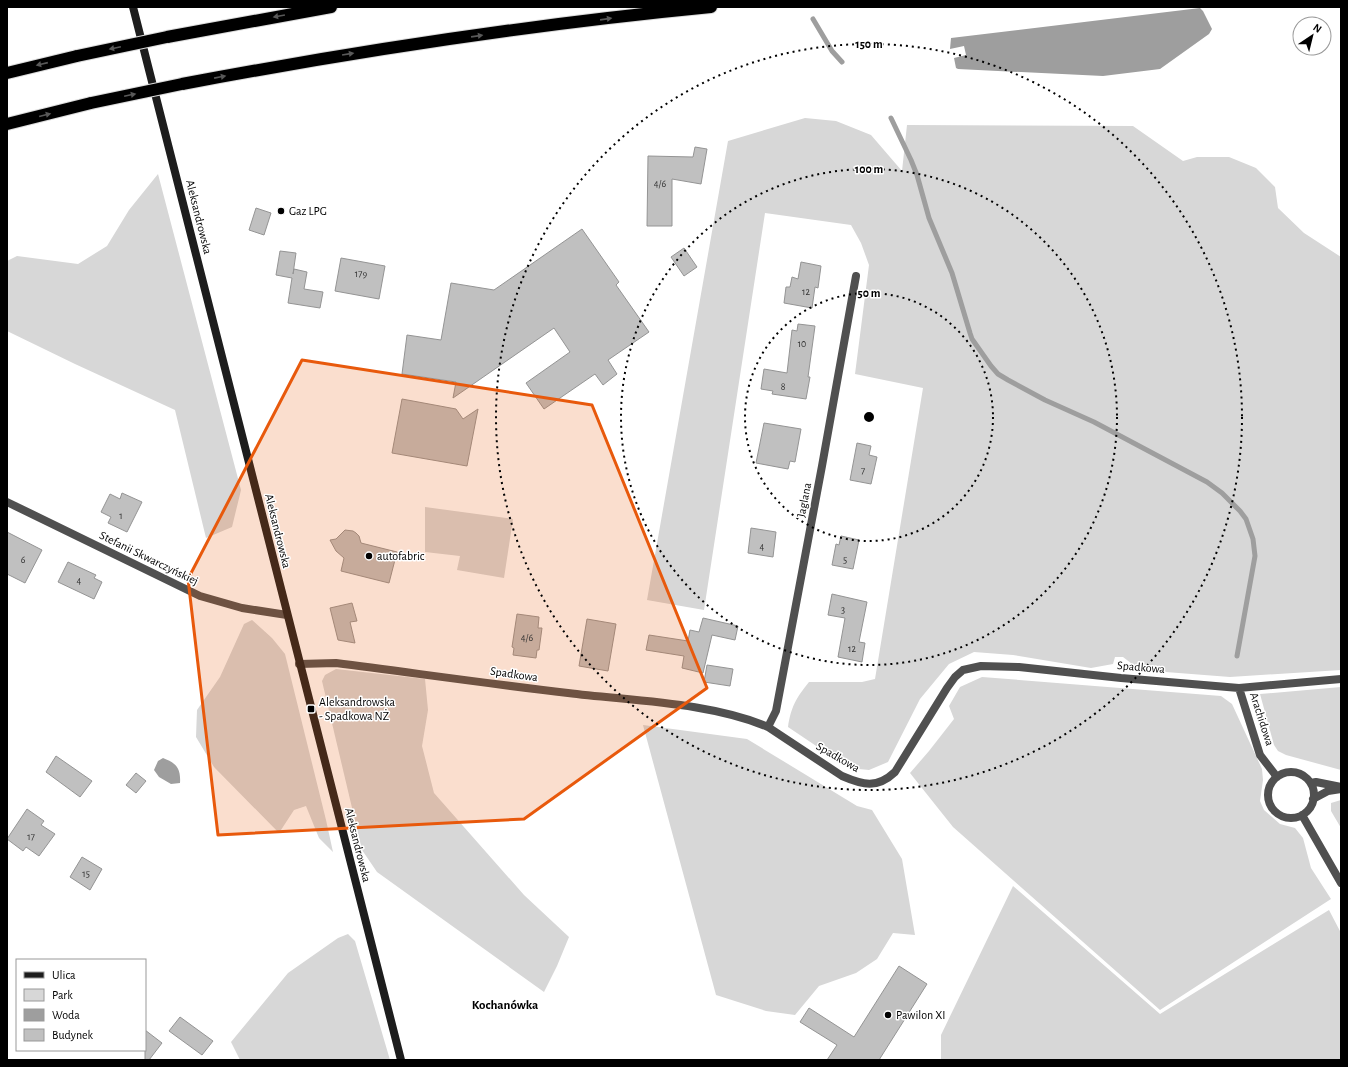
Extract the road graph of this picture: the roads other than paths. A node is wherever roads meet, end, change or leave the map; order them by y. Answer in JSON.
{"nodes":[{"id":1,"x":133,"y":7,"type":"edge"},
{"id":2,"x":331,"y":7,"type":"edge"},
{"id":3,"x":712,"y":7,"type":"edge"},
{"id":4,"x":7,"y":73,"type":"edge"},
{"id":5,"x":7,"y":124,"type":"edge"},
{"id":6,"x":856,"y":276,"type":"dead end"},
{"id":7,"x":7,"y":502,"type":"edge"},
{"id":8,"x":287,"y":615,"type":"junction"},
{"id":9,"x":299,"y":664,"type":"junction"},
{"id":10,"x":1341,"y":679,"type":"edge"},
{"id":11,"x":1239,"y":688,"type":"junction"},
{"id":12,"x":768,"y":727,"type":"junction"},
{"id":13,"x":1277,"y":777,"type":"junction"},
{"id":14,"x":1311,"y":783,"type":"junction"},
{"id":15,"x":1341,"y":788,"type":"edge"},
{"id":16,"x":1313,"y":799,"type":"junction"},
{"id":17,"x":1302,"y":815,"type":"junction"},
{"id":18,"x":1341,"y":883,"type":"edge"},
{"id":19,"x":401,"y":1060,"type":"edge"}],
"edges":[{"from":1,"to":8,"type":"main road","name":"Aleksandrowska"},
{"from":2,"to":4,"type":"highway","one_way":true,"bridge":true},
{"from":5,"to":3,"type":"highway","one_way":true,"bridge":true},
{"from":6,"to":12,"type":"street","name":"Jaglana"},
{"from":7,"to":8,"type":"street","name":"Stefanii Skwarczyńskiej"},
{"from":8,"to":9,"type":"main road","name":"Aleksandrowska"},
{"from":9,"to":12,"type":"street","name":"Spadkowa"},
{"from":9,"to":19,"type":"main road","name":"Aleksandrowska"},
{"from":10,"to":11,"type":"street","name":"Spadkowa"},
{"from":11,"to":12,"type":"street","name":"Spadkowa"},
{"from":11,"to":13,"type":"street","name":"Arachidowa"},
{"from":13,"to":14,"type":"street"},
{"from":13,"to":17,"type":"street"},
{"from":14,"to":15,"type":"street"},
{"from":14,"to":16,"type":"street"},
{"from":15,"to":16,"type":"street"},
{"from":16,"to":17,"type":"street"},
{"from":17,"to":18,"type":"street"}]}
